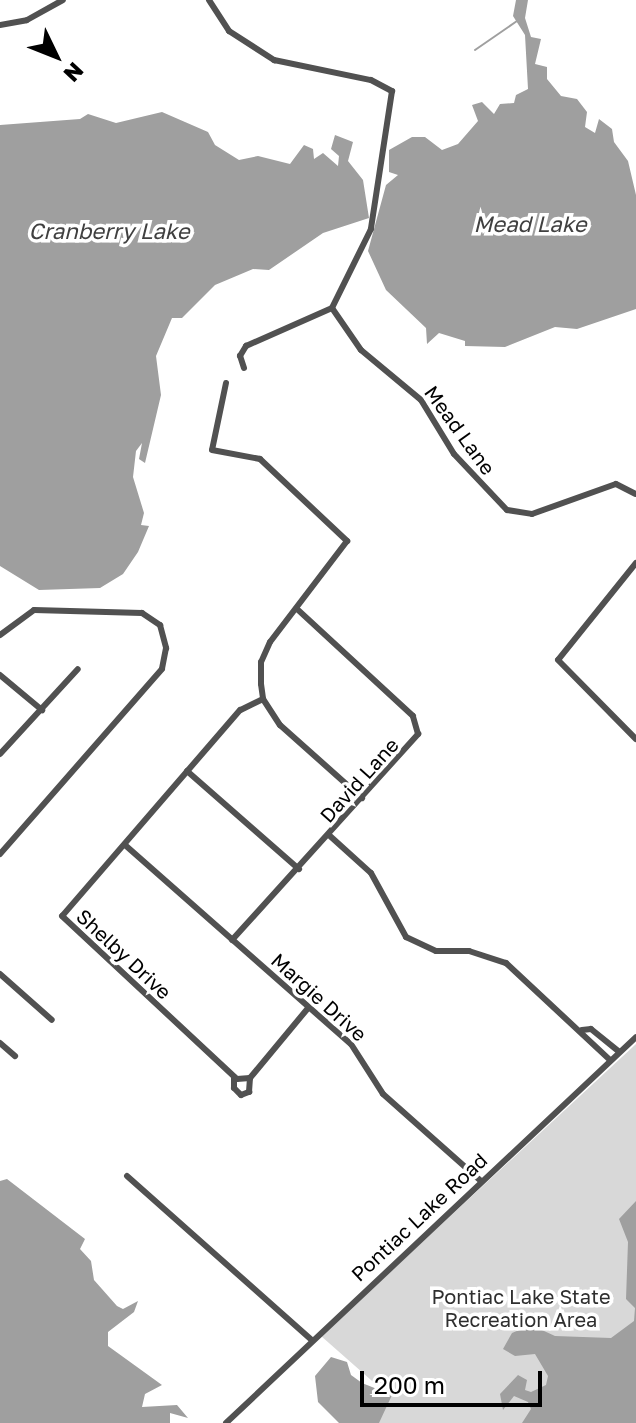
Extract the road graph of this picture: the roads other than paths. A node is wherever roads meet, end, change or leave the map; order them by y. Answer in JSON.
{"nodes":[{"id":1,"x":63,"y":0,"type":"edge"},
{"id":2,"x":209,"y":0,"type":"edge"},
{"id":3,"x":0,"y":25,"type":"edge"},
{"id":4,"x":332,"y":308,"type":"junction"},
{"id":5,"x":244,"y":368,"type":"dead end"},
{"id":6,"x":226,"y":383,"type":"dead end"},
{"id":7,"x":636,"y":494,"type":"edge"},
{"id":8,"x":636,"y":563,"type":"edge"},
{"id":9,"x":297,"y":609,"type":"junction"},
{"id":10,"x":0,"y":635,"type":"edge"},
{"id":11,"x":78,"y":669,"type":"dead end"},
{"id":12,"x":0,"y":675,"type":"edge"},
{"id":13,"x":263,"y":699,"type":"junction"},
{"id":14,"x":42,"y":710,"type":"junction"},
{"id":15,"x":636,"y":739,"type":"edge"},
{"id":16,"x":0,"y":754,"type":"edge"},
{"id":17,"x":187,"y":771,"type":"junction"},
{"id":18,"x":362,"y":798,"type":"junction"},
{"id":19,"x":330,"y":836,"type":"junction"},
{"id":20,"x":125,"y":845,"type":"junction"},
{"id":21,"x":0,"y":854,"type":"edge"},
{"id":22,"x":299,"y":869,"type":"junction"},
{"id":23,"x":232,"y":940,"type":"junction"},
{"id":24,"x":0,"y":974,"type":"edge"},
{"id":25,"x":309,"y":1007,"type":"junction"},
{"id":26,"x":52,"y":1020,"type":"dead end"},
{"id":27,"x":582,"y":1030,"type":"junction"},
{"id":28,"x":636,"y":1037,"type":"edge"},
{"id":29,"x":0,"y":1043,"type":"edge"},
{"id":30,"x":619,"y":1052,"type":"junction"},
{"id":31,"x":15,"y":1056,"type":"dead end"},
{"id":32,"x":610,"y":1060,"type":"junction"},
{"id":33,"x":234,"y":1077,"type":"junction"},
{"id":34,"x":250,"y":1078,"type":"junction"},
{"id":35,"x":127,"y":1176,"type":"dead end"},
{"id":36,"x":481,"y":1181,"type":"junction"},
{"id":37,"x":312,"y":1340,"type":"junction"},
{"id":38,"x":226,"y":1423,"type":"edge"}],
"edges":[{"from":1,"to":3,"type":"street"},
{"from":2,"to":4,"type":"street"},
{"from":4,"to":5,"type":"street"},
{"from":4,"to":7,"type":"street","name":"Mead Lane"},
{"from":6,"to":9,"type":"street"},
{"from":8,"to":15,"type":"street"},
{"from":9,"to":13,"type":"street"},
{"from":9,"to":18,"type":"street","name":"David Lane"},
{"from":10,"to":21,"type":"street"},
{"from":11,"to":14,"type":"street"},
{"from":12,"to":14,"type":"street"},
{"from":13,"to":17,"type":"street","name":"Shelby Drive"},
{"from":13,"to":18,"type":"street"},
{"from":14,"to":16,"type":"street"},
{"from":17,"to":20,"type":"street","name":"Shelby Drive"},
{"from":17,"to":22,"type":"street"},
{"from":18,"to":19,"type":"street","name":"David Lane"},
{"from":19,"to":22,"type":"street","name":"David Lane"},
{"from":19,"to":27,"type":"street"},
{"from":20,"to":23,"type":"street","name":"Margie Drive"},
{"from":20,"to":33,"type":"street","name":"Shelby Drive"},
{"from":22,"to":23,"type":"street","name":"David Lane"},
{"from":23,"to":25,"type":"street","name":"Margie Drive"},
{"from":24,"to":26,"type":"street"},
{"from":25,"to":34,"type":"street"},
{"from":25,"to":36,"type":"street","name":"Margie Drive"},
{"from":27,"to":30,"type":"street"},
{"from":27,"to":32,"type":"street"},
{"from":28,"to":30,"type":"street","name":"Pontiac Lake Road"},
{"from":29,"to":31,"type":"street"},
{"from":30,"to":32,"type":"street","name":"Pontiac Lake Road"},
{"from":32,"to":36,"type":"street","name":"Pontiac Lake Road"},
{"from":33,"to":34,"type":"street"},
{"from":33,"to":34,"type":"street"},
{"from":35,"to":37,"type":"street"},
{"from":36,"to":37,"type":"street","name":"Pontiac Lake Road"},
{"from":37,"to":38,"type":"street","name":"Pontiac Lake Road"}]}
